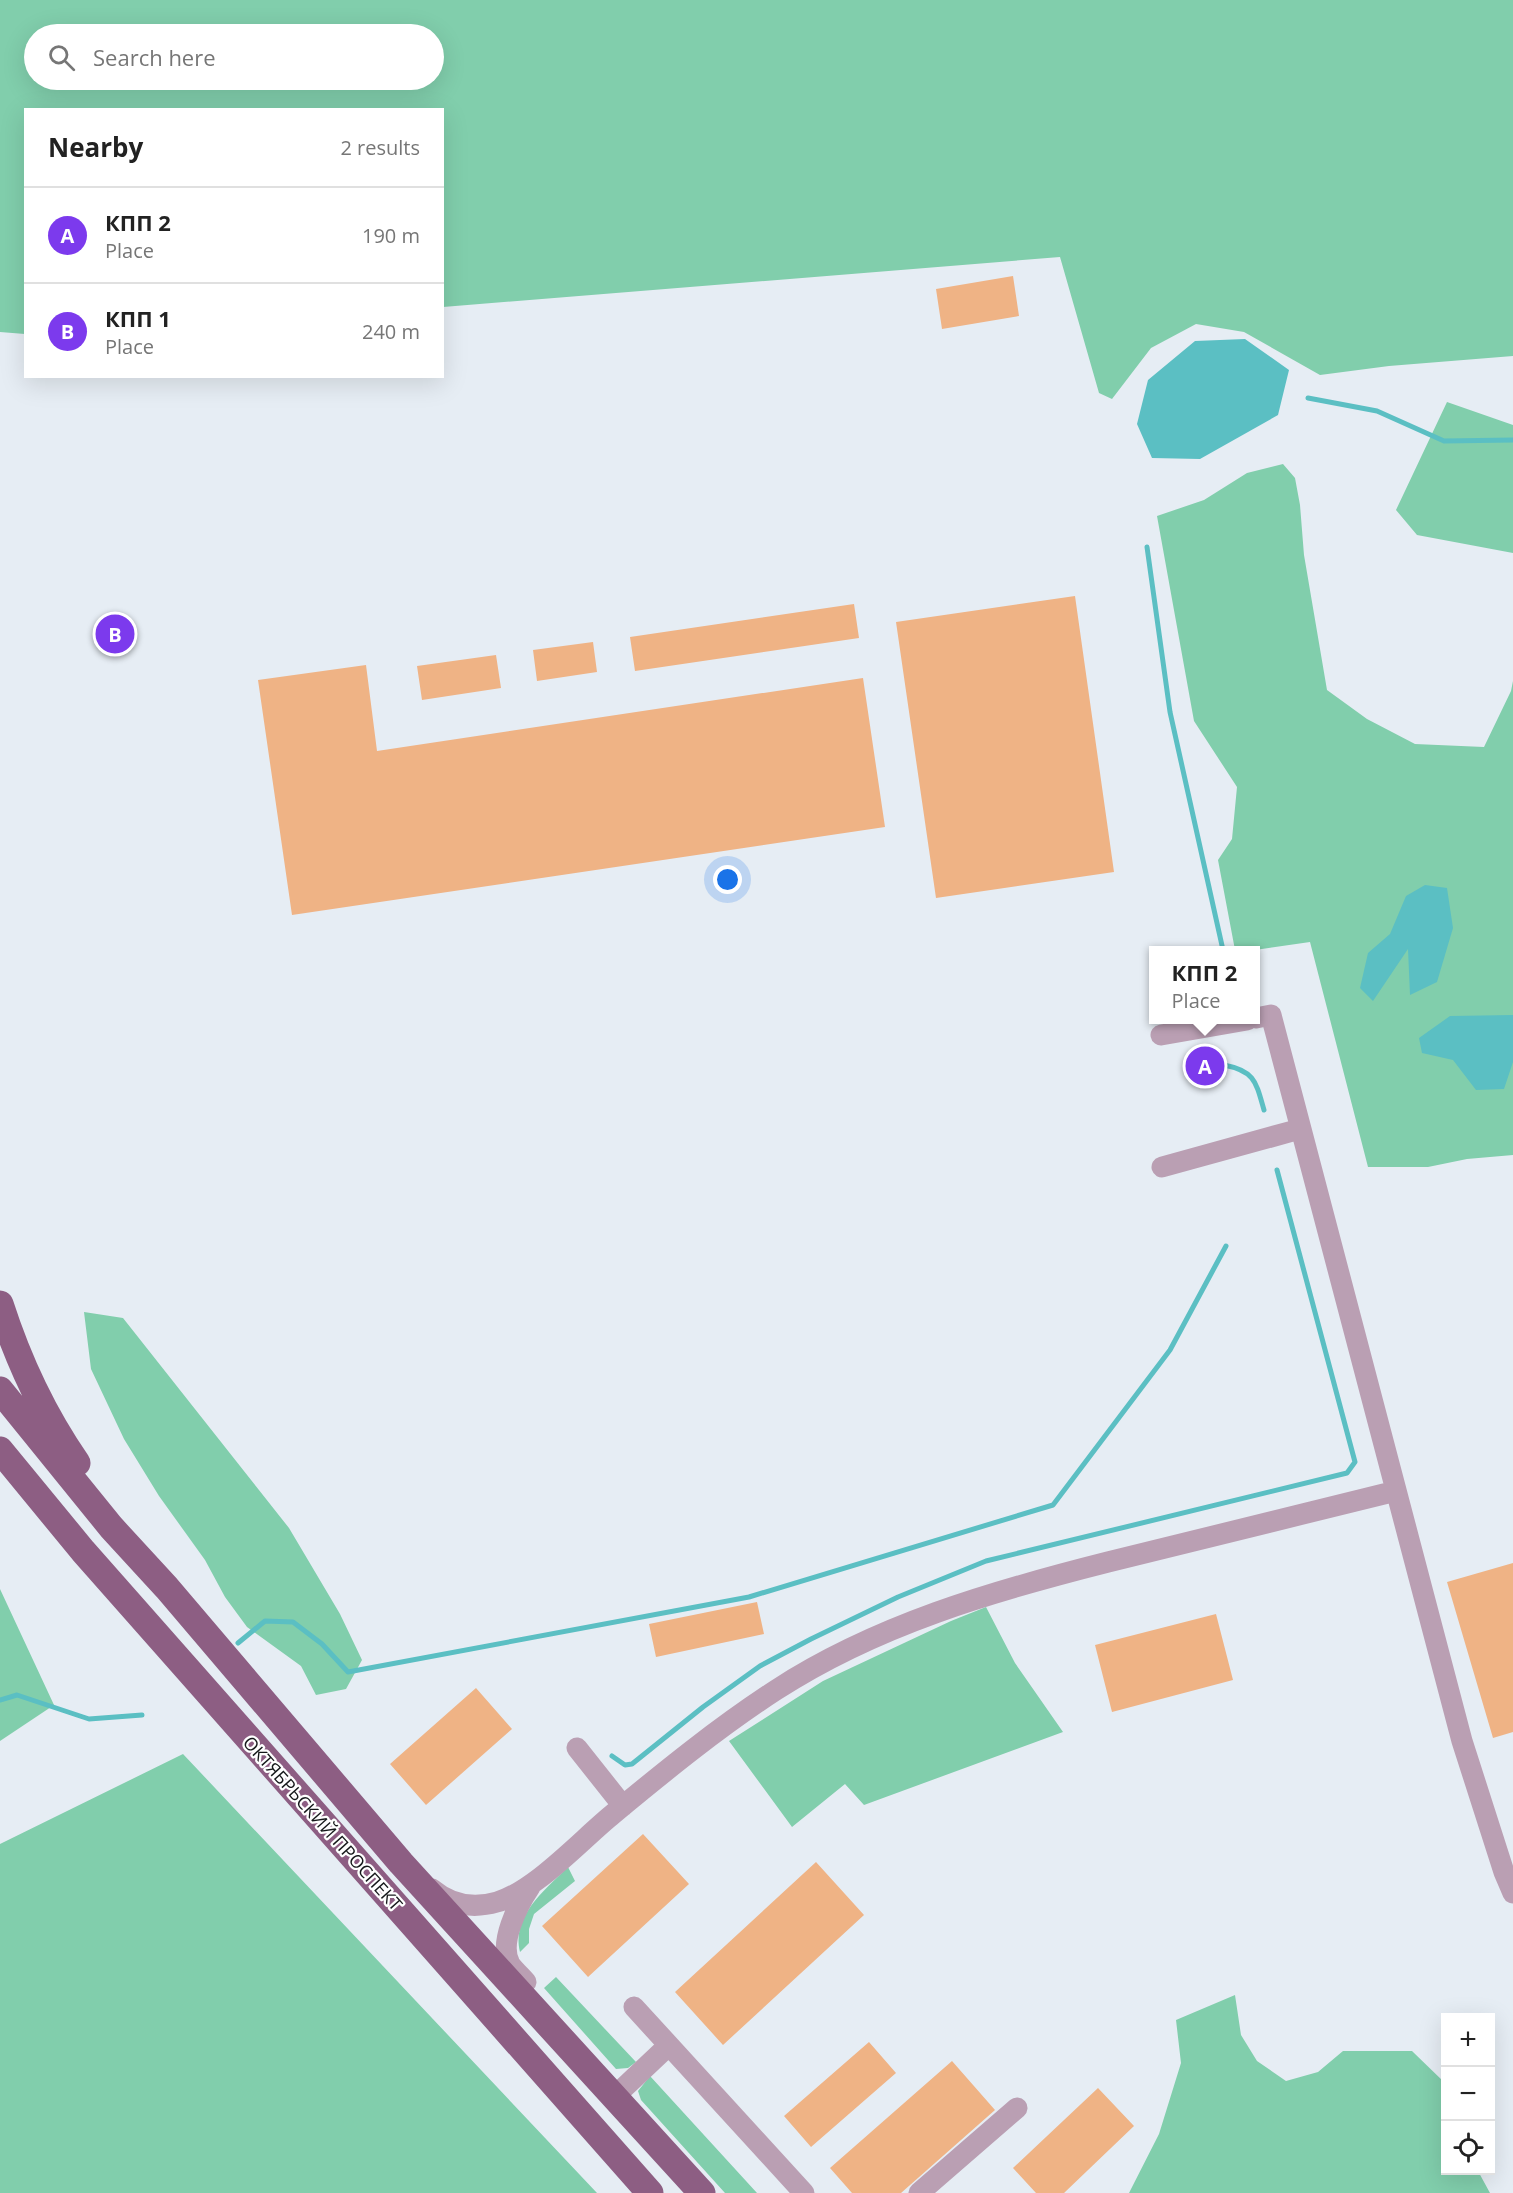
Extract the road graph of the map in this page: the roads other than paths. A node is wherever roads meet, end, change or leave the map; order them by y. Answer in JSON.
{"nodes":[{"id":1,"x":1260,"y":1017,"type":"edge"},
{"id":2,"x":1224,"y":1024,"type":"edge"},
{"id":3,"x":1161,"y":1035,"type":"dead end"},
{"id":4,"x":1300,"y":1129,"type":"junction"},
{"id":5,"x":1162,"y":1167,"type":"dead end"},
{"id":6,"x":0,"y":1304,"type":"edge"},
{"id":7,"x":0,"y":1390,"type":"edge"},
{"id":8,"x":0,"y":1450,"type":"edge"},
{"id":9,"x":1396,"y":1491,"type":"junction"},
{"id":10,"x":166,"y":1588,"type":"junction"},
{"id":11,"x":577,"y":1748,"type":"dead end"},
{"id":12,"x":623,"y":1806,"type":"junction"},
{"id":13,"x":402,"y":1863,"type":"junction"},
{"id":14,"x":532,"y":1884,"type":"junction"},
{"id":15,"x":1513,"y":1893,"type":"edge"},
{"id":16,"x":634,"y":2007,"type":"dead end"},
{"id":17,"x":668,"y":2046,"type":"junction"},
{"id":18,"x":589,"y":2069,"type":"junction"},
{"id":19,"x":614,"y":2097,"type":"junction"},
{"id":20,"x":1017,"y":2108,"type":"dead end"},
{"id":21,"x":645,"y":2188,"type":"edge"},
{"id":22,"x":702,"y":2193,"type":"edge"},
{"id":23,"x":804,"y":2193,"type":"edge"},
{"id":24,"x":919,"y":2193,"type":"edge"}],
"edges":[{"from":1,"to":4,"type":"lane"},
{"from":2,"to":3,"type":"lane"},
{"from":4,"to":5,"type":"lane"},
{"from":4,"to":9,"type":"lane"},
{"from":6,"to":10,"type":"main road"},
{"from":7,"to":10,"type":"main road"},
{"from":8,"to":21,"type":"main road","name":"ОКТЯБРЬСКИЙ ПРОСПЕКТ"},
{"from":9,"to":12,"type":"lane"},
{"from":9,"to":15,"type":"lane"},
{"from":10,"to":13,"type":"main road","name":"ОКТЯБРЬСКИЙ ПРОСПЕКТ"},
{"from":11,"to":12,"type":"lane"},
{"from":12,"to":14,"type":"lane"},
{"from":13,"to":14,"type":"lane"},
{"from":13,"to":18,"type":"main road","name":"ОКТЯБРЬСКИЙ ПРОСПЕКТ"},
{"from":14,"to":18,"type":"lane"},
{"from":16,"to":17,"type":"lane"},
{"from":17,"to":19,"type":"lane"},
{"from":17,"to":23,"type":"lane"},
{"from":18,"to":19,"type":"main road","name":"ОКТЯБРЬСКИЙ ПРОСПЕКТ"},
{"from":19,"to":22,"type":"main road","name":"ОКТЯБРЬСКИЙ ПРОСПЕКТ"},
{"from":20,"to":24,"type":"lane"}]}
